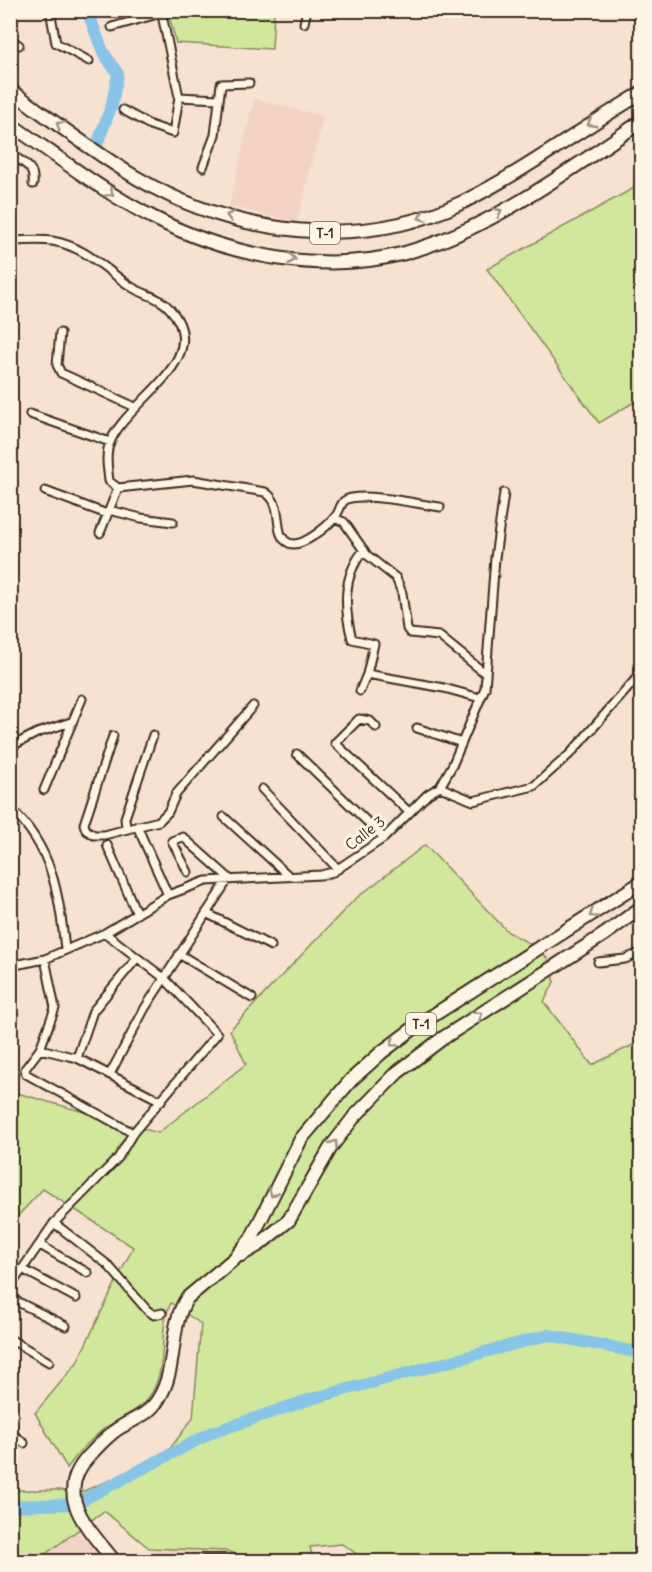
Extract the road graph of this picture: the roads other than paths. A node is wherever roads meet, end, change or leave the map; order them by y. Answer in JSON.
{"nodes":[{"id":1,"x":50,"y":10,"type":"edge"},
{"id":2,"x":307,"y":10,"type":"edge"},
{"id":3,"x":161,"y":12,"type":"edge"},
{"id":4,"x":304,"y":23,"type":"dead end"},
{"id":5,"x":112,"y":27,"type":"dead end"},
{"id":6,"x":10,"y":39,"type":"edge"},
{"id":7,"x":19,"y":45,"type":"dead end"},
{"id":8,"x":89,"y":61,"type":"dead end"},
{"id":9,"x":249,"y":83,"type":"dead end"},
{"id":10,"x":10,"y":90,"type":"edge"},
{"id":11,"x":642,"y":93,"type":"edge"},
{"id":12,"x":179,"y":97,"type":"junction"},
{"id":13,"x":218,"y":99,"type":"junction"},
{"id":14,"x":123,"y":110,"type":"dead end"},
{"id":15,"x":642,"y":121,"type":"edge"},
{"id":16,"x":10,"y":123,"type":"edge"},
{"id":17,"x":10,"y":153,"type":"edge"},
{"id":18,"x":203,"y":167,"type":"dead end"},
{"id":19,"x":33,"y":184,"type":"dead end"},
{"id":20,"x":10,"y":241,"type":"edge"},
{"id":21,"x":60,"y":333,"type":"dead end"},
{"id":22,"x":135,"y":407,"type":"junction"},
{"id":23,"x":30,"y":414,"type":"dead end"},
{"id":24,"x":110,"y":442,"type":"junction"},
{"id":25,"x":118,"y":488,"type":"junction"},
{"id":26,"x":45,"y":491,"type":"dead end"},
{"id":27,"x":504,"y":493,"type":"dead end"},
{"id":28,"x":440,"y":507,"type":"dead end"},
{"id":29,"x":108,"y":512,"type":"junction"},
{"id":30,"x":334,"y":518,"type":"junction"},
{"id":31,"x":173,"y":522,"type":"dead end"},
{"id":32,"x":100,"y":533,"type":"dead end"},
{"id":33,"x":364,"y":550,"type":"junction"},
{"id":34,"x":642,"y":672,"type":"edge"},
{"id":35,"x":367,"y":674,"type":"junction"},
{"id":36,"x":486,"y":674,"type":"junction"},
{"id":37,"x":360,"y":691,"type":"dead end"},
{"id":38,"x":480,"y":698,"type":"junction"},
{"id":39,"x":82,"y":699,"type":"dead end"},
{"id":40,"x":253,"y":706,"type":"dead end"},
{"id":41,"x":71,"y":722,"type":"junction"},
{"id":42,"x":376,"y":727,"type":"dead end"},
{"id":43,"x":417,"y":728,"type":"dead end"},
{"id":44,"x":113,"y":735,"type":"dead end"},
{"id":45,"x":153,"y":735,"type":"dead end"},
{"id":46,"x":462,"y":743,"type":"junction"},
{"id":47,"x":10,"y":747,"type":"edge"},
{"id":48,"x":297,"y":754,"type":"dead end"},
{"id":49,"x":441,"y":787,"type":"junction"},
{"id":50,"x":261,"y":789,"type":"dead end"},
{"id":51,"x":44,"y":790,"type":"dead end"},
{"id":52,"x":409,"y":812,"type":"junction"},
{"id":53,"x":13,"y":813,"type":"edge"},
{"id":54,"x":224,"y":817,"type":"dead end"},
{"id":55,"x":137,"y":826,"type":"junction"},
{"id":56,"x":126,"y":828,"type":"junction"},
{"id":57,"x":384,"y":838,"type":"junction"},
{"id":58,"x":107,"y":845,"type":"dead end"},
{"id":59,"x":338,"y":869,"type":"junction"},
{"id":60,"x":188,"y":872,"type":"dead end"},
{"id":61,"x":289,"y":876,"type":"junction"},
{"id":62,"x":230,"y":878,"type":"junction"},
{"id":63,"x":642,"y":882,"type":"edge"},
{"id":64,"x":168,"y":895,"type":"junction"},
{"id":65,"x":642,"y":907,"type":"edge"},
{"id":66,"x":206,"y":913,"type":"junction"},
{"id":67,"x":137,"y":914,"type":"junction"},
{"id":68,"x":105,"y":933,"type":"junction"},
{"id":69,"x":271,"y":946,"type":"dead end"},
{"id":70,"x":65,"y":950,"type":"junction"},
{"id":71,"x":642,"y":952,"type":"edge"},
{"id":72,"x":179,"y":954,"type":"junction"},
{"id":73,"x":138,"y":958,"type":"junction"},
{"id":74,"x":45,"y":959,"type":"junction"},
{"id":75,"x":598,"y":962,"type":"dead end"},
{"id":76,"x":10,"y":966,"type":"edge"},
{"id":77,"x":164,"y":978,"type":"junction"},
{"id":78,"x":252,"y":998,"type":"dead end"},
{"id":79,"x":40,"y":1048,"type":"junction"},
{"id":80,"x":77,"y":1058,"type":"junction"},
{"id":81,"x":110,"y":1074,"type":"junction"},
{"id":82,"x":161,"y":1101,"type":"junction"},
{"id":83,"x":133,"y":1133,"type":"junction"},
{"id":84,"x":54,"y":1223,"type":"junction"},
{"id":85,"x":40,"y":1245,"type":"junction"},
{"id":86,"x":235,"y":1258,"type":"junction"},
{"id":87,"x":24,"y":1270,"type":"junction"},
{"id":88,"x":87,"y":1273,"type":"dead end"},
{"id":89,"x":10,"y":1287,"type":"edge"},
{"id":90,"x":10,"y":1298,"type":"edge"},
{"id":91,"x":76,"y":1298,"type":"dead end"},
{"id":92,"x":162,"y":1313,"type":"dead end"},
{"id":93,"x":66,"y":1326,"type":"dead end"},
{"id":94,"x":10,"y":1339,"type":"edge"},
{"id":95,"x":49,"y":1362,"type":"dead end"},
{"id":96,"x":10,"y":1432,"type":"edge"},
{"id":97,"x":24,"y":1443,"type":"dead end"},
{"id":98,"x":115,"y":1562,"type":"edge"},
{"id":99,"x":204,"y":1562,"type":"edge"},
{"id":100,"x":231,"y":1562,"type":"edge"}],
"edges":[{"from":1,"to":8,"type":"street"},
{"from":2,"to":4,"type":"street"},
{"from":3,"to":5,"type":"street"},
{"from":3,"to":12,"type":"street"},
{"from":6,"to":7,"type":"street"},
{"from":9,"to":13,"type":"street"},
{"from":11,"to":10,"type":"highway","number":"T-1","one_way":true},
{"from":12,"to":13,"type":"street"},
{"from":12,"to":14,"type":"street"},
{"from":13,"to":18,"type":"street"},
{"from":16,"to":15,"type":"highway","number":"T-1","one_way":true},
{"from":17,"to":19,"type":"street"},
{"from":20,"to":22,"type":"street"},
{"from":21,"to":22,"type":"street"},
{"from":22,"to":24,"type":"street"},
{"from":23,"to":24,"type":"street"},
{"from":24,"to":25,"type":"street"},
{"from":25,"to":29,"type":"street"},
{"from":25,"to":30,"type":"street"},
{"from":26,"to":29,"type":"street"},
{"from":27,"to":36,"type":"street","name":"Calle 3"},
{"from":28,"to":30,"type":"street"},
{"from":29,"to":31,"type":"street"},
{"from":29,"to":32,"type":"street"},
{"from":30,"to":33,"type":"street"},
{"from":33,"to":35,"type":"street"},
{"from":33,"to":36,"type":"street"},
{"from":34,"to":49,"type":"street"},
{"from":35,"to":37,"type":"street"},
{"from":35,"to":38,"type":"street"},
{"from":36,"to":38,"type":"street","name":"Calle 3"},
{"from":38,"to":46,"type":"street","name":"Calle 3"},
{"from":39,"to":41,"type":"street"},
{"from":40,"to":55,"type":"street"},
{"from":41,"to":47,"type":"street"},
{"from":41,"to":51,"type":"street"},
{"from":42,"to":52,"type":"street"},
{"from":43,"to":46,"type":"street"},
{"from":44,"to":56,"type":"street"},
{"from":45,"to":56,"type":"street"},
{"from":46,"to":49,"type":"street","name":"Calle 3"},
{"from":48,"to":57,"type":"street"},
{"from":49,"to":52,"type":"street","name":"Calle 3"},
{"from":50,"to":59,"type":"street"},
{"from":52,"to":57,"type":"street","name":"Calle 3"},
{"from":53,"to":70,"type":"street"},
{"from":54,"to":61,"type":"street"},
{"from":55,"to":56,"type":"street"},
{"from":55,"to":64,"type":"street"},
{"from":57,"to":59,"type":"street","name":"Calle 3"},
{"from":58,"to":67,"type":"street"},
{"from":59,"to":61,"type":"street","name":"Calle 3"},
{"from":60,"to":62,"type":"street"},
{"from":61,"to":62,"type":"street","name":"Calle 3"},
{"from":62,"to":64,"type":"street","name":"Calle 3"},
{"from":62,"to":66,"type":"street"},
{"from":63,"to":86,"type":"highway","number":"T-1","one_way":true},
{"from":64,"to":67,"type":"street","name":"Calle 3"},
{"from":86,"to":65,"type":"highway","number":"T-1","one_way":true},
{"from":66,"to":69,"type":"street"},
{"from":66,"to":72,"type":"street"},
{"from":67,"to":68,"type":"street","name":"Calle 3"},
{"from":68,"to":70,"type":"street","name":"Calle 3"},
{"from":68,"to":73,"type":"street"},
{"from":70,"to":74,"type":"street","name":"Calle 3"},
{"from":71,"to":75,"type":"street"},
{"from":72,"to":77,"type":"street"},
{"from":72,"to":78,"type":"street"},
{"from":73,"to":77,"type":"street"},
{"from":73,"to":80,"type":"street"},
{"from":74,"to":76,"type":"street","name":"Calle 3"},
{"from":74,"to":79,"type":"street"},
{"from":77,"to":81,"type":"street"},
{"from":77,"to":82,"type":"street"},
{"from":79,"to":80,"type":"street"},
{"from":79,"to":83,"type":"street"},
{"from":80,"to":81,"type":"street"},
{"from":81,"to":82,"type":"street"},
{"from":82,"to":83,"type":"street"},
{"from":83,"to":84,"type":"street"},
{"from":84,"to":85,"type":"street"},
{"from":84,"to":92,"type":"street"},
{"from":85,"to":87,"type":"street"},
{"from":85,"to":88,"type":"street"},
{"from":86,"to":98,"type":"highway","number":"T-1"},
{"from":87,"to":89,"type":"street"},
{"from":87,"to":91,"type":"street"},
{"from":90,"to":93,"type":"street"},
{"from":94,"to":95,"type":"street"},
{"from":96,"to":97,"type":"street"},
{"from":99,"to":100,"type":"main road"}]}
